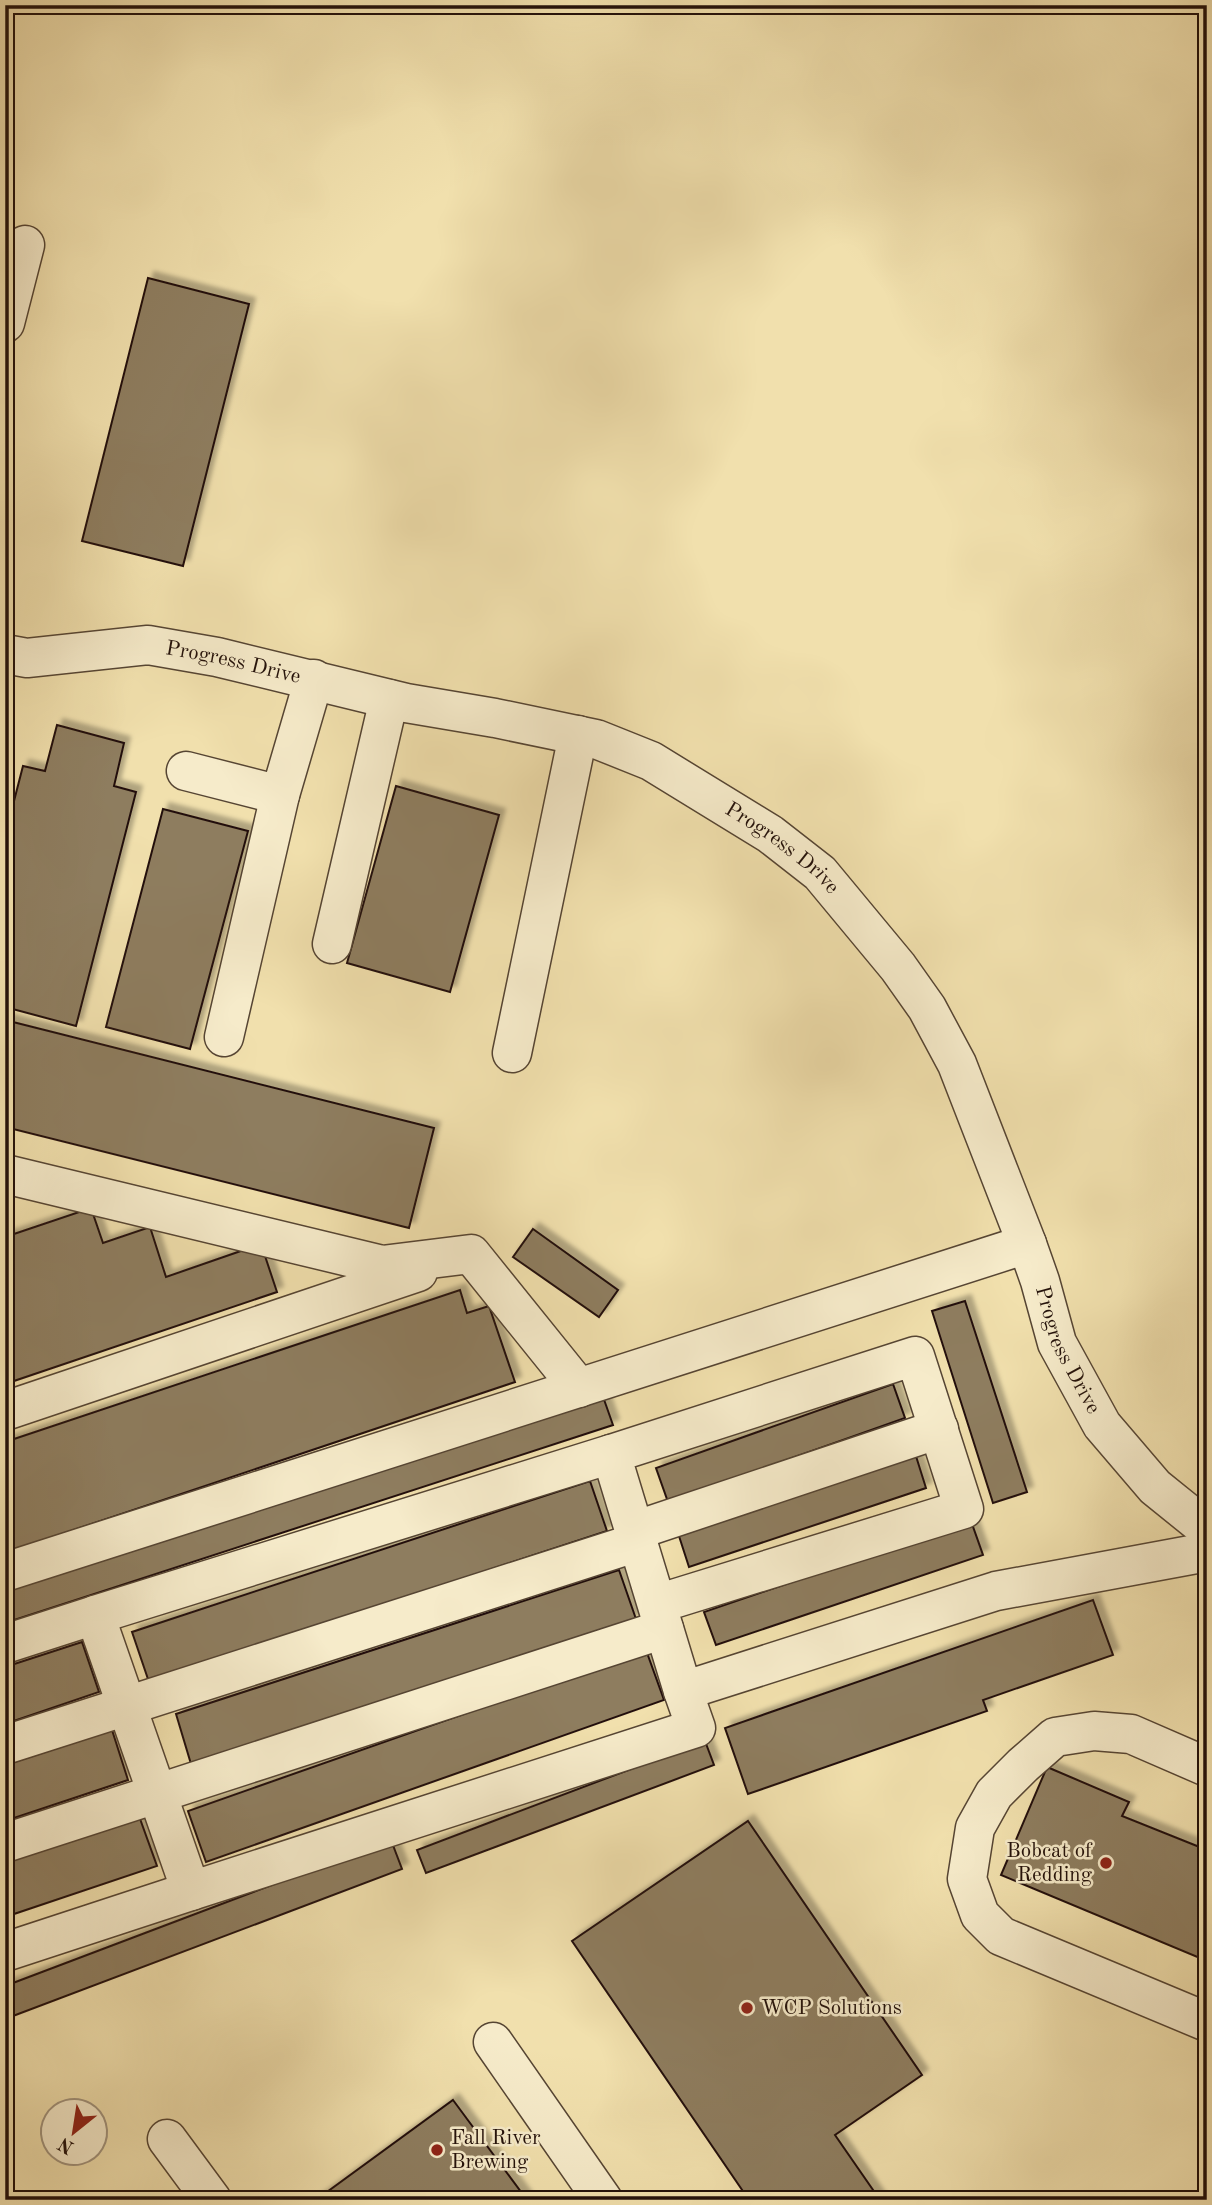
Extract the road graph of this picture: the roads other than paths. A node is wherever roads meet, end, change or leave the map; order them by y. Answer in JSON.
{"nodes":[{"id":1,"x":25,"y":245,"type":"dead end"},
{"id":2,"x":5,"y":323,"type":"edge"},
{"id":3,"x":5,"y":654,"type":"edge"},
{"id":4,"x":314,"y":679,"type":"junction"},
{"id":5,"x":389,"y":699,"type":"junction"},
{"id":6,"x":578,"y":735,"type":"junction"},
{"id":7,"x":186,"y":771,"type":"dead end"},
{"id":8,"x":281,"y":795,"type":"junction"},
{"id":9,"x":332,"y":944,"type":"dead end"},
{"id":10,"x":224,"y":1037,"type":"dead end"},
{"id":11,"x":512,"y":1053,"type":"dead end"},
{"id":12,"x":5,"y":1174,"type":"edge"},
{"id":13,"x":1027,"y":1244,"type":"junction"},
{"id":14,"x":471,"y":1254,"type":"junction"},
{"id":15,"x":579,"y":1388,"type":"junction"},
{"id":16,"x":5,"y":1411,"type":"edge"},
{"id":17,"x":939,"y":1429,"type":"junction"},
{"id":18,"x":611,"y":1454,"type":"junction"},
{"id":19,"x":1207,"y":1529,"type":"edge"},
{"id":20,"x":636,"y":1537,"type":"junction"},
{"id":21,"x":1207,"y":1552,"type":"edge"},
{"id":22,"x":5,"y":1572,"type":"edge"},
{"id":23,"x":95,"y":1615,"type":"junction"},
{"id":24,"x":660,"y":1617,"type":"junction"},
{"id":25,"x":5,"y":1644,"type":"edge"},
{"id":26,"x":683,"y":1691,"type":"junction"},
{"id":27,"x":126,"y":1705,"type":"junction"},
{"id":28,"x":5,"y":1745,"type":"edge"},
{"id":29,"x":1207,"y":1767,"type":"edge"},
{"id":30,"x":157,"y":1794,"type":"junction"},
{"id":31,"x":5,"y":1843,"type":"edge"},
{"id":32,"x":191,"y":1891,"type":"junction"},
{"id":33,"x":5,"y":1952,"type":"edge"},
{"id":34,"x":1207,"y":2022,"type":"edge"},
{"id":35,"x":493,"y":2042,"type":"dead end"},
{"id":36,"x":167,"y":2139,"type":"dead end"},
{"id":37,"x":212,"y":2200,"type":"edge"},
{"id":38,"x":603,"y":2200,"type":"edge"}],
"edges":[{"from":1,"to":2,"type":"street"},
{"from":3,"to":4,"type":"street","name":"Progress Drive"},
{"from":4,"to":5,"type":"street","name":"Progress Drive"},
{"from":4,"to":8,"type":"street"},
{"from":5,"to":6,"type":"street","name":"Progress Drive"},
{"from":5,"to":9,"type":"street"},
{"from":6,"to":11,"type":"street"},
{"from":6,"to":13,"type":"street","name":"Progress Drive"},
{"from":7,"to":8,"type":"street"},
{"from":8,"to":10,"type":"street"},
{"from":12,"to":14,"type":"street"},
{"from":13,"to":15,"type":"street"},
{"from":13,"to":19,"type":"street","name":"Progress Drive"},
{"from":14,"to":15,"type":"street"},
{"from":14,"to":16,"type":"street"},
{"from":15,"to":22,"type":"street"},
{"from":17,"to":18,"type":"street"},
{"from":17,"to":20,"type":"street"},
{"from":17,"to":24,"type":"street"},
{"from":18,"to":20,"type":"street"},
{"from":18,"to":23,"type":"street"},
{"from":20,"to":24,"type":"street"},
{"from":20,"to":27,"type":"street"},
{"from":21,"to":26,"type":"street"},
{"from":23,"to":25,"type":"street"},
{"from":23,"to":27,"type":"street"},
{"from":24,"to":26,"type":"street"},
{"from":24,"to":30,"type":"street"},
{"from":26,"to":32,"type":"street"},
{"from":27,"to":28,"type":"street"},
{"from":27,"to":30,"type":"street"},
{"from":29,"to":34,"type":"street"},
{"from":30,"to":31,"type":"street"},
{"from":30,"to":32,"type":"street"},
{"from":32,"to":33,"type":"street"},
{"from":35,"to":38,"type":"street"},
{"from":36,"to":37,"type":"street"}]}
